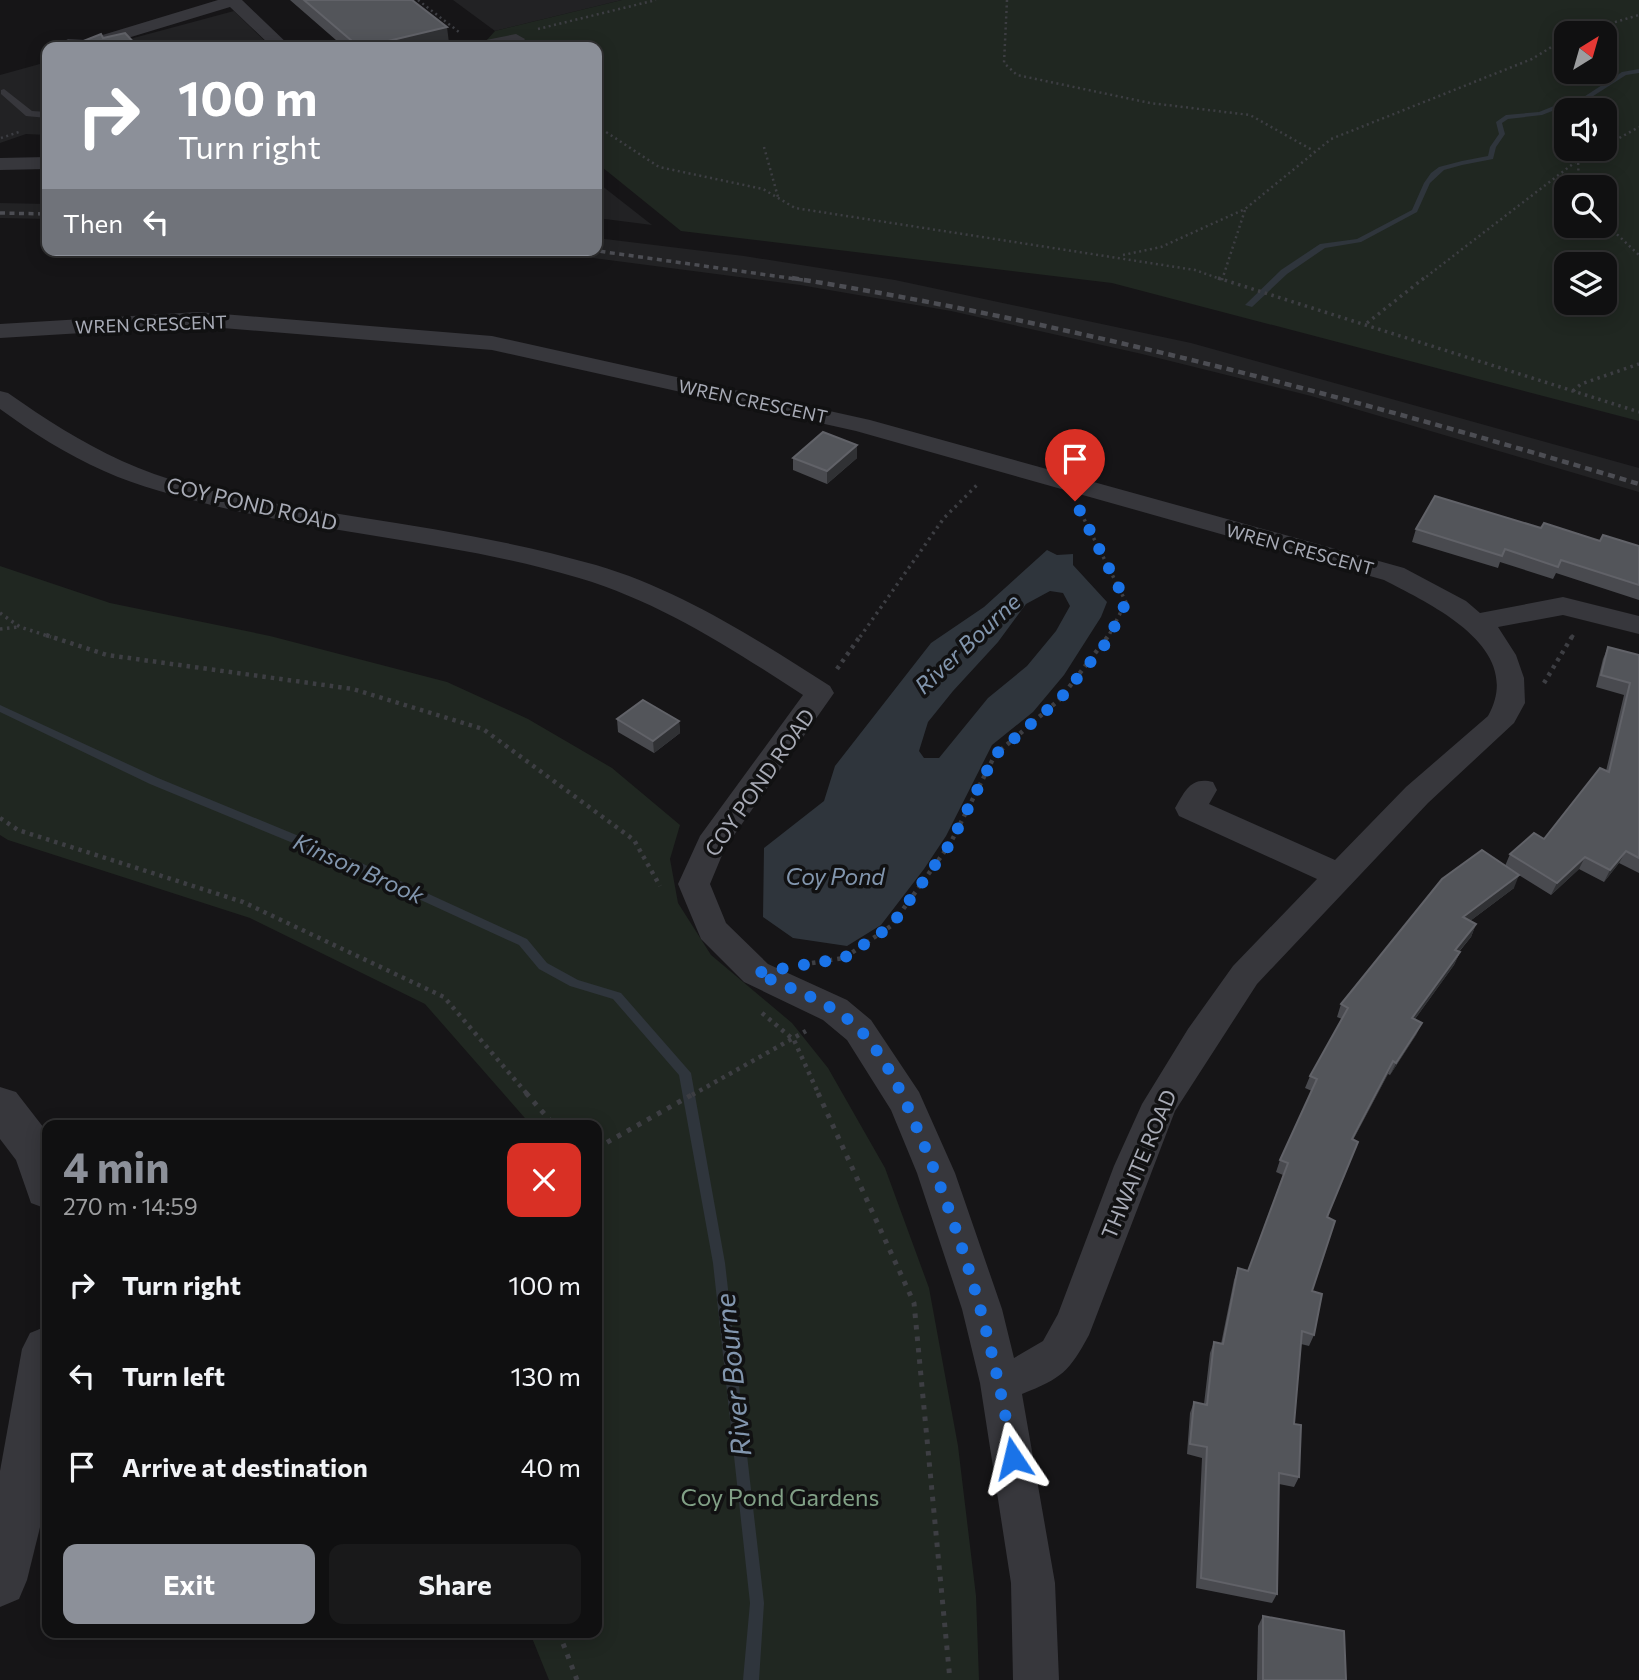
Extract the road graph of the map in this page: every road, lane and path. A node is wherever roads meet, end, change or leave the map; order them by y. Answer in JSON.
{"nodes":[{"id":1,"x":232,"y":0,"type":"edge"},
{"id":2,"x":418,"y":0,"type":"edge"},
{"id":3,"x":656,"y":0,"type":"edge"},
{"id":4,"x":1007,"y":0,"type":"edge"},
{"id":5,"x":1639,"y":15,"type":"edge"},
{"id":6,"x":1617,"y":21,"type":"edge"},
{"id":7,"x":516,"y":39,"type":"joint"},
{"id":8,"x":89,"y":42,"type":"edge"},
{"id":9,"x":277,"y":42,"type":"edge"},
{"id":10,"x":471,"y":42,"type":"edge"},
{"id":11,"x":501,"y":42,"type":"edge"},
{"id":12,"x":1554,"y":45,"type":"edge"},
{"id":13,"x":5,"y":92,"type":"dead end"},
{"id":14,"x":42,"y":115,"type":"edge"},
{"id":15,"x":1639,"y":127,"type":"edge"},
{"id":16,"x":602,"y":130,"type":"edge"},
{"id":17,"x":1617,"y":139,"type":"edge"},
{"id":18,"x":764,"y":147,"type":"dead end"},
{"id":19,"x":1314,"y":151,"type":"junction"},
{"id":20,"x":1577,"y":161,"type":"edge"},
{"id":21,"x":42,"y":163,"type":"edge"},
{"id":22,"x":0,"y":164,"type":"edge"},
{"id":23,"x":778,"y":198,"type":"junction"},
{"id":24,"x":1245,"y":209,"type":"junction"},
{"id":25,"x":1617,"y":234,"type":"edge"},
{"id":26,"x":1639,"y":255,"type":"edge"},
{"id":27,"x":1119,"y":256,"type":"junction"},
{"id":28,"x":1223,"y":280,"type":"junction"},
{"id":29,"x":1367,"y":323,"type":"junction"},
{"id":30,"x":0,"y":331,"type":"edge"},
{"id":31,"x":1639,"y":364,"type":"edge"},
{"id":32,"x":1573,"y":391,"type":"junction"},
{"id":33,"x":0,"y":397,"type":"edge"},
{"id":34,"x":1639,"y":412,"type":"edge"},
{"id":35,"x":998,"y":464,"type":"junction"},
{"id":36,"x":1075,"y":501,"type":"dead end"},
{"id":37,"x":1589,"y":610,"type":"junction"},
{"id":38,"x":0,"y":613,"type":"edge"},
{"id":39,"x":1478,"y":622,"type":"junction"},
{"id":40,"x":1639,"y":625,"type":"edge"},
{"id":41,"x":20,"y":627,"type":"junction"},
{"id":42,"x":0,"y":629,"type":"edge"},
{"id":43,"x":820,"y":693,"type":"junction"},
{"id":44,"x":1510,"y":703,"type":"junction"},
{"id":45,"x":1189,"y":809,"type":"dead end"},
{"id":46,"x":0,"y":818,"type":"edge"},
{"id":47,"x":1338,"y":875,"type":"junction"},
{"id":48,"x":666,"y":897,"type":"dead end"},
{"id":49,"x":756,"y":973,"type":"junction"},
{"id":50,"x":753,"y":1005,"type":"dead end"},
{"id":51,"x":793,"y":1040,"type":"junction"},
{"id":52,"x":0,"y":1105,"type":"edge"},
{"id":53,"x":550,"y":1120,"type":"edge"},
{"id":54,"x":602,"y":1145,"type":"edge"},
{"id":55,"x":42,"y":1172,"type":"edge"},
{"id":56,"x":1000,"y":1383,"type":"junction"},
{"id":57,"x":42,"y":1413,"type":"edge"},
{"id":58,"x":0,"y":1579,"type":"edge"},
{"id":59,"x":561,"y":1638,"type":"edge"},
{"id":60,"x":577,"y":1680,"type":"edge"},
{"id":61,"x":950,"y":1680,"type":"edge"},
{"id":62,"x":1036,"y":1680,"type":"edge"}],
"edges":[{"from":1,"to":8,"type":"street"},
{"from":1,"to":9,"type":"street"},
{"from":2,"to":10,"type":"path"},
{"from":3,"to":7,"type":"path"},
{"from":4,"to":19,"type":"path"},
{"from":5,"to":6,"type":"path"},
{"from":7,"to":11,"type":"street"},
{"from":12,"to":19,"type":"path"},
{"from":13,"to":14,"type":"lane"},
{"from":15,"to":17,"type":"path"},
{"from":16,"to":23,"type":"path"},
{"from":18,"to":23,"type":"path"},
{"from":19,"to":24,"type":"path"},
{"from":20,"to":29,"type":"path"},
{"from":21,"to":22,"type":"street"},
{"from":23,"to":27,"type":"path"},
{"from":24,"to":27,"type":"path"},
{"from":24,"to":28,"type":"path"},
{"from":25,"to":26,"type":"path"},
{"from":27,"to":28,"type":"path"},
{"from":28,"to":29,"type":"path"},
{"from":29,"to":32,"type":"path"},
{"from":30,"to":35,"type":"street","name":"WREN CRESCENT"},
{"from":31,"to":32,"type":"path"},
{"from":32,"to":34,"type":"path"},
{"from":33,"to":43,"type":"street","name":"COY POND ROAD"},
{"from":35,"to":39,"type":"street","name":"WREN CRESCENT"},
{"from":35,"to":43,"type":"path"},
{"from":36,"to":49,"type":"path"},
{"from":37,"to":39,"type":"street"},
{"from":37,"to":40,"type":"street"},
{"from":37,"to":44,"type":"path"},
{"from":38,"to":41,"type":"path"},
{"from":39,"to":44,"type":"street"},
{"from":41,"to":42,"type":"path"},
{"from":41,"to":48,"type":"path"},
{"from":43,"to":49,"type":"street","name":"COY POND ROAD"},
{"from":44,"to":47,"type":"street","name":"THWAITE ROAD"},
{"from":45,"to":47,"type":"street"},
{"from":46,"to":53,"type":"path"},
{"from":47,"to":56,"type":"street","name":"THWAITE ROAD"},
{"from":49,"to":56,"type":"street","name":"COY POND ROAD"},
{"from":50,"to":51,"type":"path"},
{"from":51,"to":54,"type":"path"},
{"from":51,"to":61,"type":"path"},
{"from":52,"to":55,"type":"street"},
{"from":56,"to":62,"type":"street","name":"COY POND ROAD"},
{"from":57,"to":58,"type":"street"},
{"from":59,"to":60,"type":"path"}]}
